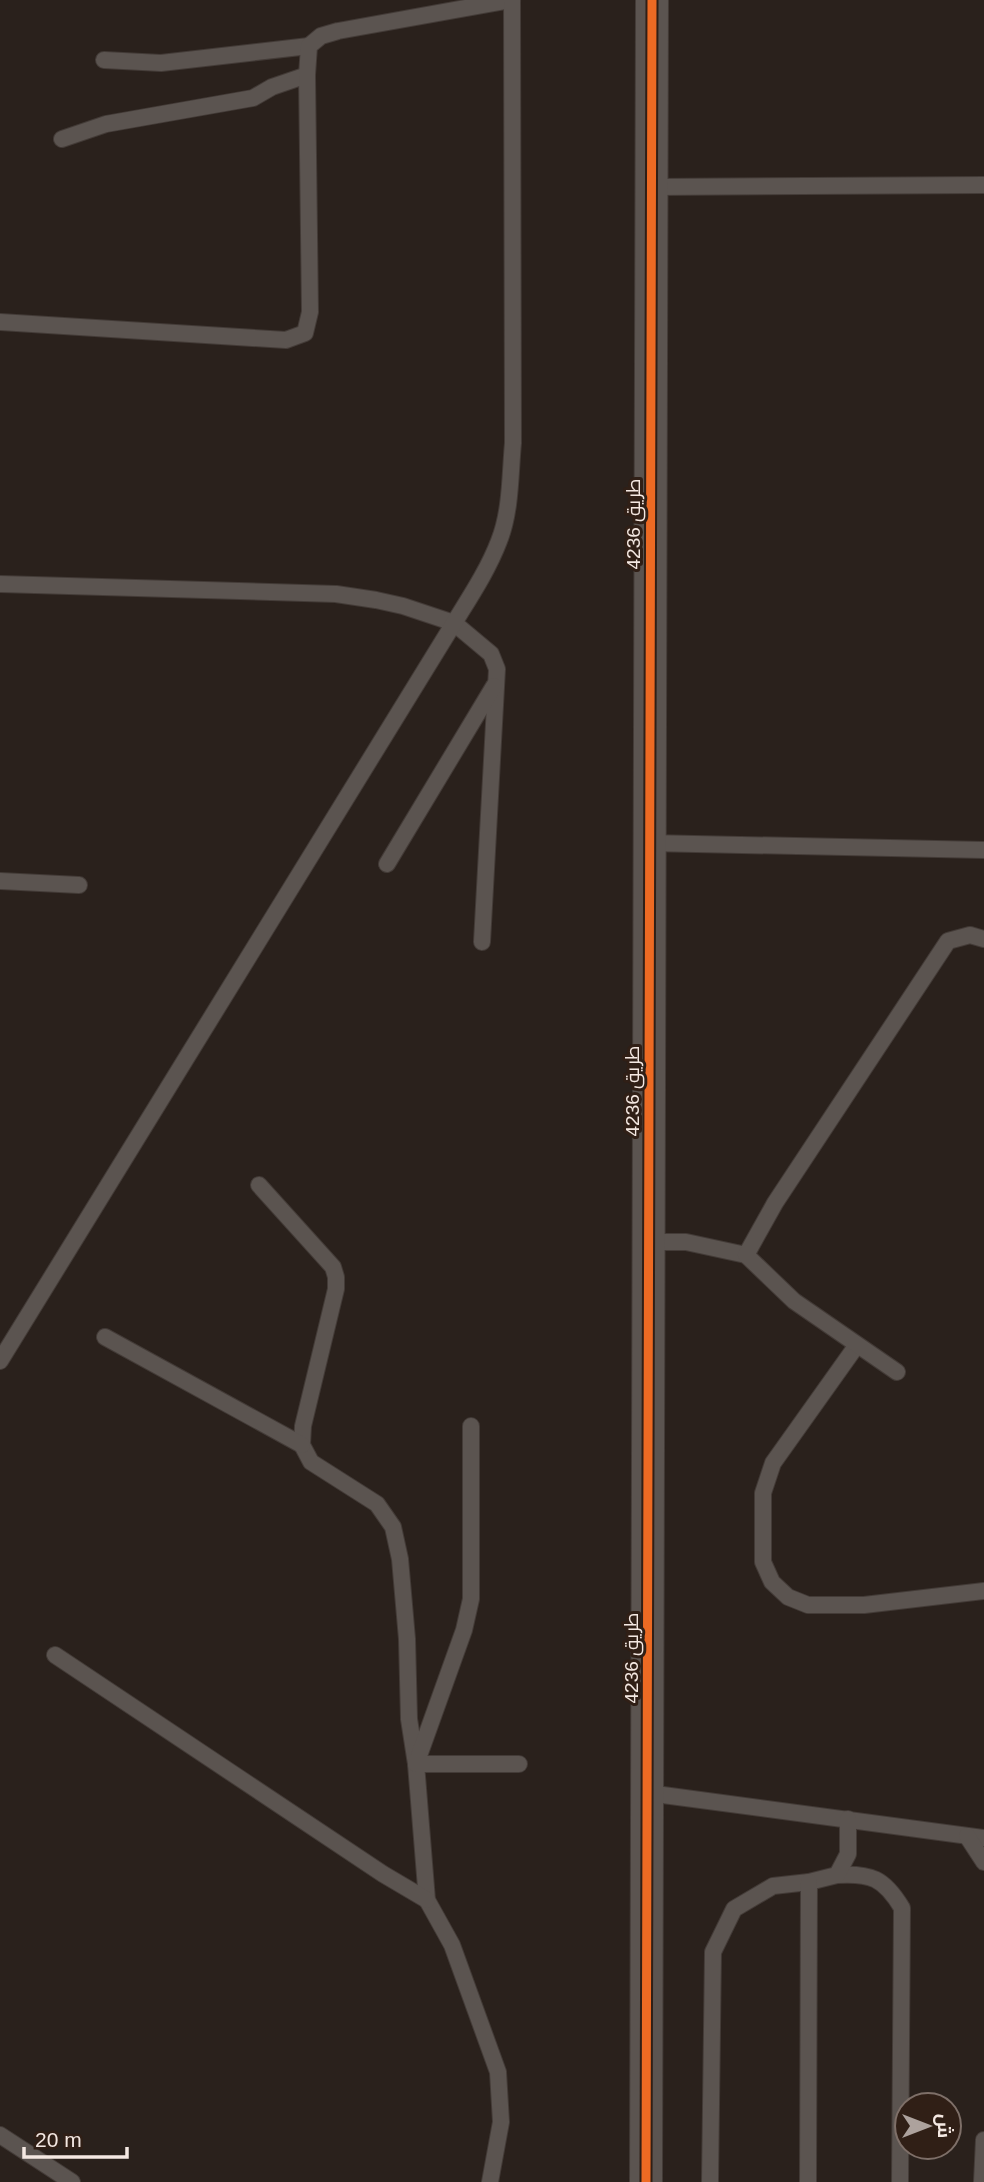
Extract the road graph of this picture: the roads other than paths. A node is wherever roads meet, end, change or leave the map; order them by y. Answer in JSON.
{"nodes":[{"id":1,"x":511,"y":0,"type":"edge"},
{"id":2,"x":652,"y":0,"type":"edge"},
{"id":3,"x":309,"y":46,"type":"junction"},
{"id":4,"x":104,"y":60,"type":"dead end"},
{"id":5,"x":307,"y":75,"type":"junction"},
{"id":6,"x":62,"y":139,"type":"dead end"},
{"id":7,"x":984,"y":185,"type":"edge"},
{"id":8,"x":652,"y":187,"type":"junction"},
{"id":9,"x":0,"y":322,"type":"edge"},
{"id":10,"x":0,"y":584,"type":"edge"},
{"id":11,"x":454,"y":623,"type":"junction"},
{"id":12,"x":495,"y":684,"type":"junction"},
{"id":13,"x":649,"y":843,"type":"junction"},
{"id":14,"x":984,"y":850,"type":"edge"},
{"id":15,"x":387,"y":863,"type":"dead end"},
{"id":16,"x":0,"y":881,"type":"edge"},
{"id":17,"x":79,"y":885,"type":"dead end"},
{"id":18,"x":984,"y":939,"type":"edge"},
{"id":19,"x":482,"y":942,"type":"dead end"},
{"id":20,"x":259,"y":1185,"type":"dead end"},
{"id":21,"x":649,"y":1242,"type":"junction"},
{"id":22,"x":746,"y":1255,"type":"junction"},
{"id":23,"x":105,"y":1337,"type":"dead end"},
{"id":24,"x":857,"y":1345,"type":"junction"},
{"id":25,"x":0,"y":1360,"type":"edge"},
{"id":26,"x":897,"y":1372,"type":"dead end"},
{"id":27,"x":471,"y":1426,"type":"dead end"},
{"id":28,"x":302,"y":1445,"type":"junction"},
{"id":29,"x":984,"y":1591,"type":"edge"},
{"id":30,"x":55,"y":1655,"type":"dead end"},
{"id":31,"x":416,"y":1764,"type":"junction"},
{"id":32,"x":519,"y":1764,"type":"dead end"},
{"id":33,"x":648,"y":1793,"type":"junction"},
{"id":34,"x":848,"y":1819,"type":"junction"},
{"id":35,"x":967,"y":1836,"type":"junction"},
{"id":36,"x":984,"y":1838,"type":"edge"},
{"id":37,"x":984,"y":1862,"type":"edge"},
{"id":38,"x":837,"y":1875,"type":"junction"},
{"id":39,"x":809,"y":1882,"type":"junction"},
{"id":40,"x":427,"y":1900,"type":"junction"},
{"id":41,"x":0,"y":2135,"type":"edge"},
{"id":42,"x":984,"y":2140,"type":"edge"},
{"id":43,"x":72,"y":2182,"type":"edge"},
{"id":44,"x":490,"y":2182,"type":"edge"},
{"id":45,"x":646,"y":2182,"type":"edge"},
{"id":46,"x":710,"y":2182,"type":"edge"},
{"id":47,"x":808,"y":2182,"type":"edge"},
{"id":48,"x":900,"y":2182,"type":"edge"},
{"id":49,"x":982,"y":2182,"type":"edge"}],
"edges":[{"from":1,"to":3,"type":"lane"},
{"from":1,"to":11,"type":"lane"},
{"from":2,"to":8,"type":"street","name":"طريق 4236"},
{"from":3,"to":4,"type":"lane"},
{"from":3,"to":5,"type":"lane"},
{"from":5,"to":6,"type":"lane"},
{"from":5,"to":9,"type":"lane"},
{"from":7,"to":8,"type":"lane"},
{"from":8,"to":13,"type":"street","name":"طريق 4236"},
{"from":10,"to":11,"type":"lane"},
{"from":11,"to":12,"type":"lane"},
{"from":11,"to":25,"type":"lane"},
{"from":12,"to":15,"type":"lane"},
{"from":12,"to":19,"type":"lane"},
{"from":13,"to":14,"type":"lane"},
{"from":13,"to":21,"type":"street","name":"طريق 4236"},
{"from":16,"to":17,"type":"lane"},
{"from":18,"to":22,"type":"lane"},
{"from":20,"to":28,"type":"lane"},
{"from":21,"to":22,"type":"lane"},
{"from":21,"to":33,"type":"street","name":"طريق 4236"},
{"from":22,"to":24,"type":"lane"},
{"from":23,"to":28,"type":"lane"},
{"from":24,"to":26,"type":"lane"},
{"from":24,"to":29,"type":"lane"},
{"from":27,"to":31,"type":"lane"},
{"from":28,"to":31,"type":"lane"},
{"from":30,"to":40,"type":"lane"},
{"from":31,"to":32,"type":"lane"},
{"from":31,"to":40,"type":"lane"},
{"from":33,"to":34,"type":"lane"},
{"from":33,"to":45,"type":"street","name":"طريق 4236"},
{"from":34,"to":35,"type":"lane"},
{"from":34,"to":38,"type":"lane"},
{"from":35,"to":36,"type":"lane"},
{"from":35,"to":37,"type":"lane"},
{"from":38,"to":39,"type":"lane"},
{"from":38,"to":48,"type":"lane"},
{"from":39,"to":46,"type":"lane"},
{"from":39,"to":47,"type":"lane"},
{"from":40,"to":44,"type":"lane"},
{"from":41,"to":43,"type":"lane"},
{"from":42,"to":49,"type":"lane"}]}
